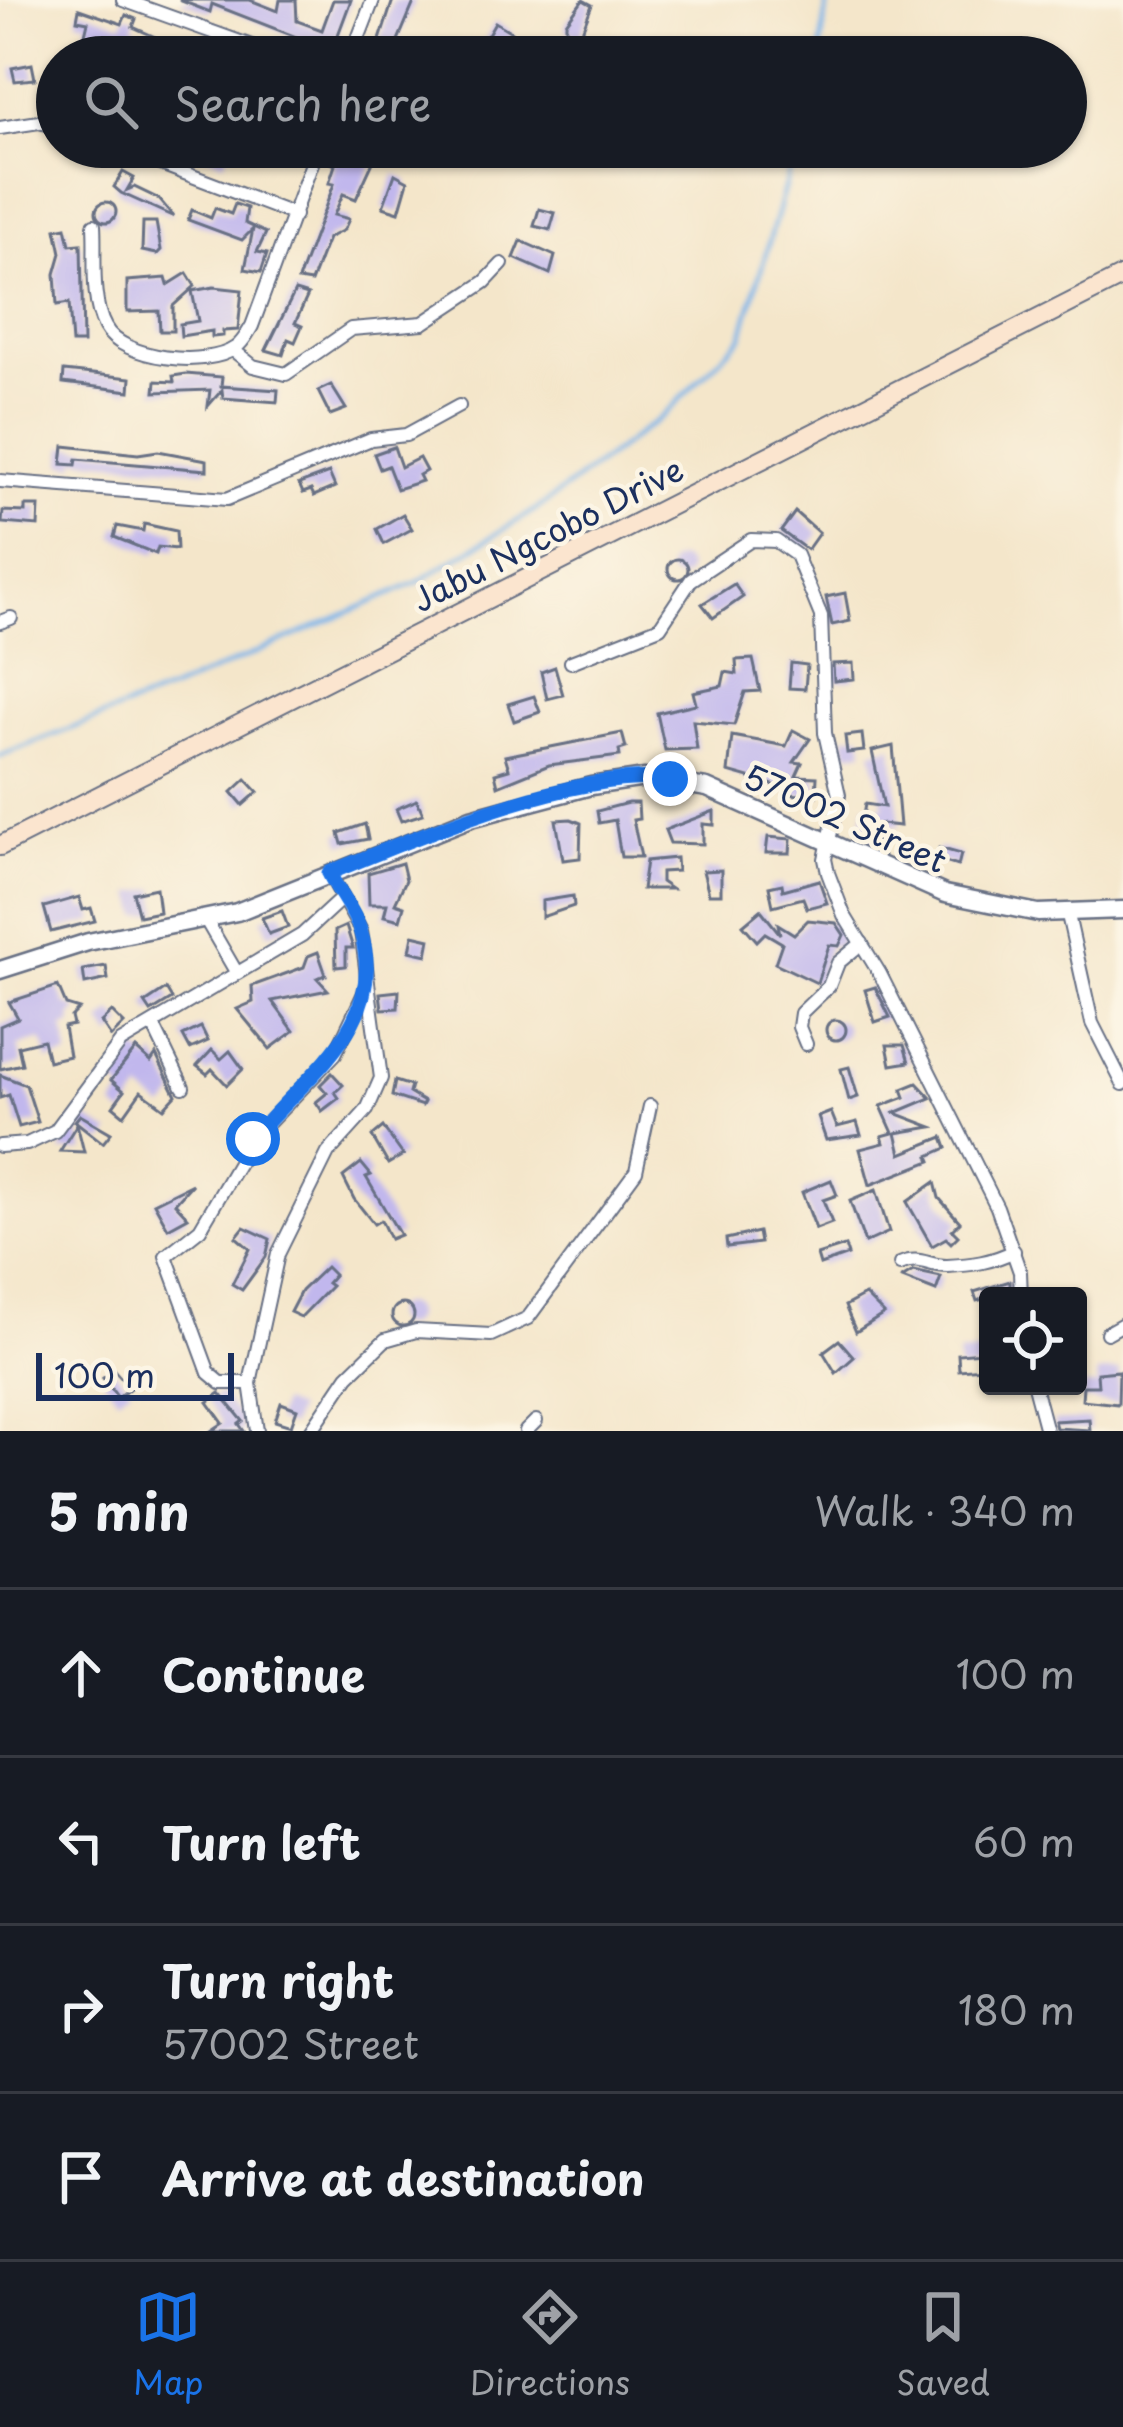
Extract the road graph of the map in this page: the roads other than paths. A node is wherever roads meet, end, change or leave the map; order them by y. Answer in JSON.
{"nodes":[{"id":1,"x":123,"y":0,"type":"edge"},
{"id":2,"x":374,"y":0,"type":"edge"},
{"id":3,"x":223,"y":36,"type":"edge"},
{"id":4,"x":359,"y":36,"type":"edge"},
{"id":5,"x":36,"y":122,"type":"edge"},
{"id":6,"x":0,"y":128,"type":"edge"},
{"id":7,"x":171,"y":168,"type":"edge"},
{"id":8,"x":311,"y":168,"type":"edge"},
{"id":9,"x":295,"y":215,"type":"junction"},
{"id":10,"x":94,"y":225,"type":"dead end"},
{"id":11,"x":502,"y":264,"type":"dead end"},
{"id":12,"x":1123,"y":276,"type":"edge"},
{"id":13,"x":233,"y":350,"type":"junction"},
{"id":14,"x":459,"y":406,"type":"dead end"},
{"id":15,"x":0,"y":481,"type":"edge"},
{"id":16,"x":571,"y":662,"type":"dead end"},
{"id":17,"x":828,"y":841,"type":"junction"},
{"id":18,"x":0,"y":846,"type":"edge"},
{"id":19,"x":329,"y":873,"type":"junction"},
{"id":20,"x":341,"y":899,"type":"junction"},
{"id":21,"x":1123,"y":910,"type":"edge"},
{"id":22,"x":1068,"y":915,"type":"junction"},
{"id":23,"x":206,"y":920,"type":"junction"},
{"id":24,"x":862,"y":943,"type":"junction"},
{"id":25,"x":0,"y":970,"type":"edge"},
{"id":26,"x":235,"y":970,"type":"junction"},
{"id":27,"x":367,"y":986,"type":"junction"},
{"id":28,"x":154,"y":1027,"type":"junction"},
{"id":29,"x":806,"y":1044,"type":"dead end"},
{"id":30,"x":1123,"y":1084,"type":"edge"},
{"id":31,"x":183,"y":1087,"type":"dead end"},
{"id":32,"x":650,"y":1106,"type":"dead end"},
{"id":33,"x":0,"y":1146,"type":"edge"},
{"id":34,"x":1014,"y":1251,"type":"junction"},
{"id":35,"x":900,"y":1264,"type":"dead end"},
{"id":36,"x":1020,"y":1287,"type":"edge"},
{"id":37,"x":1123,"y":1324,"type":"edge"},
{"id":38,"x":1107,"y":1333,"type":"dead end"},
{"id":39,"x":250,"y":1383,"type":"junction"},
{"id":40,"x":1036,"y":1395,"type":"edge"},
{"id":41,"x":257,"y":1431,"type":"edge"},
{"id":42,"x":311,"y":1431,"type":"edge"},
{"id":43,"x":1046,"y":1431,"type":"edge"}],
"edges":[{"from":1,"to":3,"type":"street"},
{"from":2,"to":4,"type":"street"},
{"from":5,"to":6,"type":"street"},
{"from":7,"to":9,"type":"street"},
{"from":8,"to":9,"type":"street"},
{"from":9,"to":13,"type":"street"},
{"from":10,"to":13,"type":"street"},
{"from":11,"to":13,"type":"street"},
{"from":12,"to":18,"type":"main road","name":"Jabu Ngcobo Drive"},
{"from":14,"to":15,"type":"street"},
{"from":16,"to":17,"type":"street"},
{"from":17,"to":19,"type":"street","name":"57002 Street"},
{"from":17,"to":22,"type":"street","name":"57002 Street"},
{"from":17,"to":24,"type":"street"},
{"from":19,"to":20,"type":"street"},
{"from":19,"to":23,"type":"street","name":"57002 Street"},
{"from":20,"to":26,"type":"street"},
{"from":20,"to":27,"type":"street"},
{"from":21,"to":22,"type":"street","name":"57002 Street"},
{"from":22,"to":30,"type":"street"},
{"from":23,"to":25,"type":"street","name":"57002 Street"},
{"from":23,"to":26,"type":"street"},
{"from":24,"to":29,"type":"street"},
{"from":24,"to":34,"type":"street"},
{"from":26,"to":28,"type":"street"},
{"from":27,"to":39,"type":"street"},
{"from":27,"to":39,"type":"street"},
{"from":28,"to":31,"type":"street"},
{"from":28,"to":33,"type":"street"},
{"from":32,"to":42,"type":"street"},
{"from":34,"to":35,"type":"street"},
{"from":34,"to":36,"type":"street"},
{"from":37,"to":38,"type":"street"},
{"from":39,"to":41,"type":"street"},
{"from":40,"to":43,"type":"street"}]}
